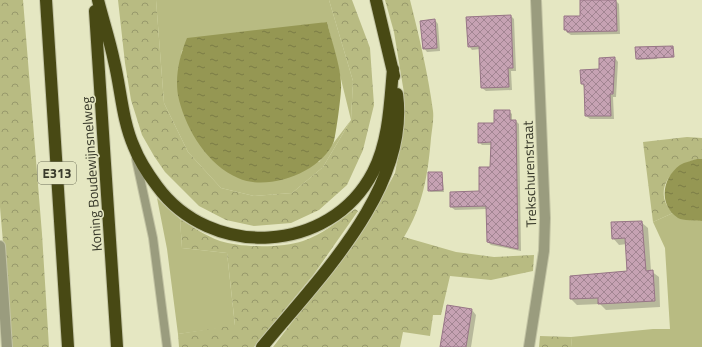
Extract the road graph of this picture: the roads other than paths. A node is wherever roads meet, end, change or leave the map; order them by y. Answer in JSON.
{"nodes":[{"id":1,"x":46,"y":0,"type":"edge"},
{"id":2,"x":94,"y":0,"type":"edge"},
{"id":3,"x":98,"y":0,"type":"edge"},
{"id":4,"x":376,"y":0,"type":"edge"},
{"id":5,"x":536,"y":0,"type":"edge"},
{"id":6,"x":393,"y":69,"type":"junction"},
{"id":7,"x":133,"y":146,"type":"junction"},
{"id":8,"x":0,"y":246,"type":"edge"},
{"id":9,"x":7,"y":347,"type":"edge"},
{"id":10,"x":68,"y":347,"type":"edge"},
{"id":11,"x":117,"y":347,"type":"edge"},
{"id":12,"x":167,"y":347,"type":"edge"},
{"id":13,"x":262,"y":347,"type":"edge"},
{"id":14,"x":529,"y":347,"type":"edge"}],
"edges":[{"from":1,"to":10,"type":"highway","number":"E313"},
{"from":2,"to":11,"type":"highway","name":"Koning Boudewijnsnelweg"},
{"from":3,"to":7,"type":"highway"},
{"from":4,"to":6,"type":"highway"},
{"from":5,"to":14,"type":"street","name":"Trekschurenstraat"},
{"from":6,"to":7,"type":"highway"},
{"from":6,"to":13,"type":"highway"},
{"from":7,"to":12,"type":"lane"},
{"from":8,"to":9,"type":"street"}]}
